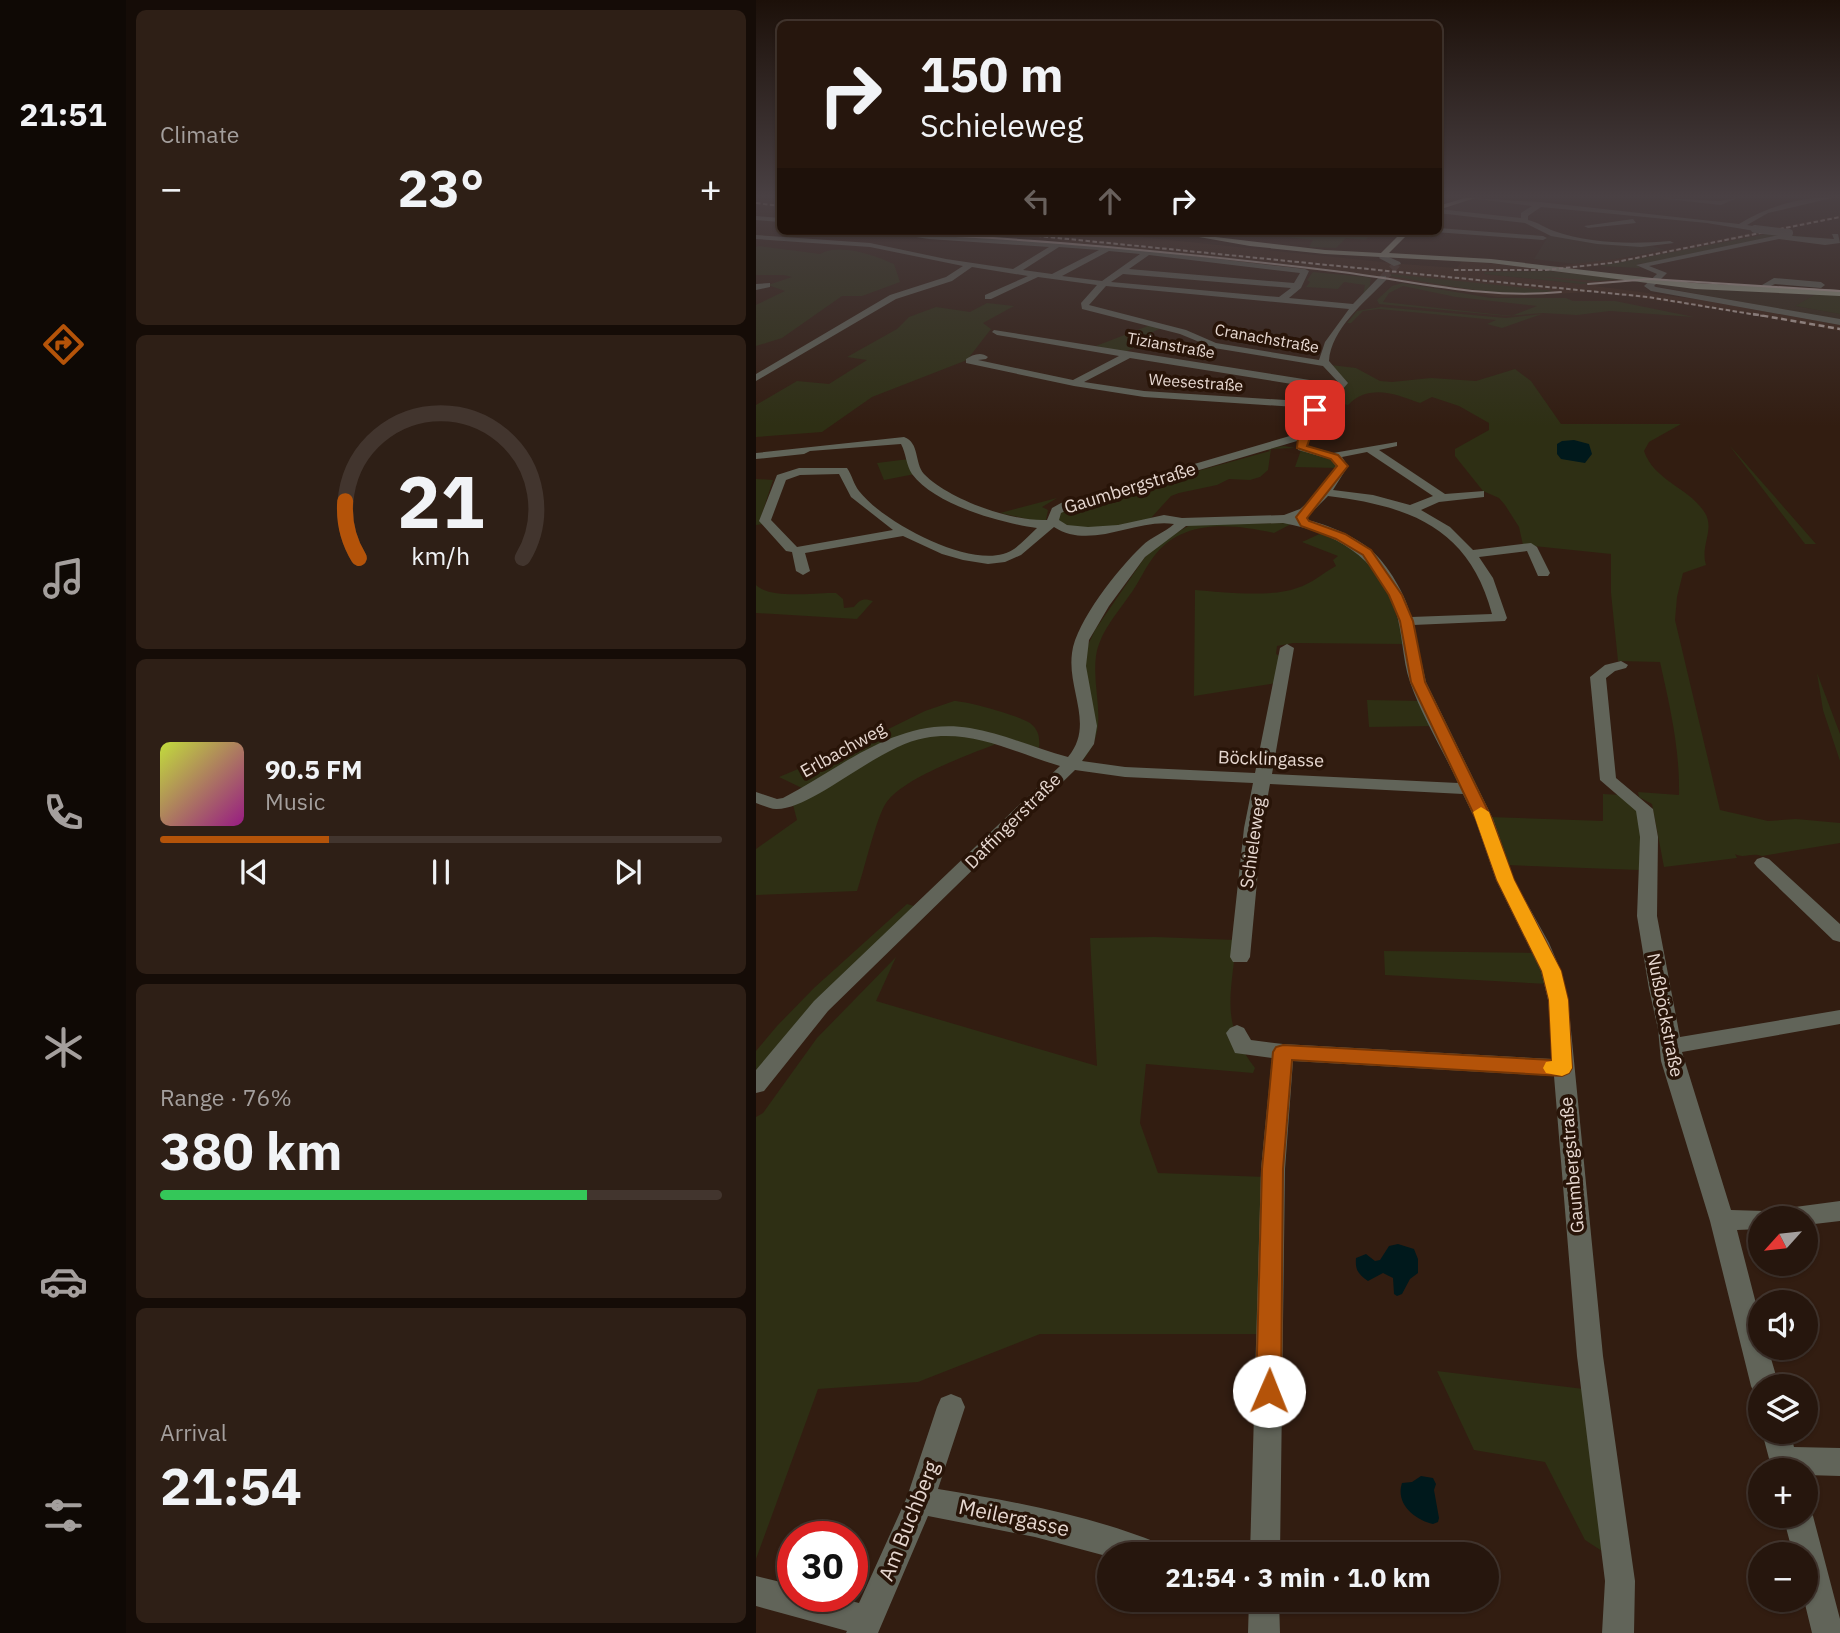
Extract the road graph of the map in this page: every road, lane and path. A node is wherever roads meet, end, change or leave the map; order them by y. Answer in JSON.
{"nodes":[{"id":1,"x":955,"y":274,"type":"edge"},
{"id":2,"x":1038,"y":274,"type":"joint"},
{"id":3,"x":1057,"y":274,"type":"edge"},
{"id":4,"x":1117,"y":274,"type":"edge"},
{"id":5,"x":1159,"y":274,"type":"edge"},
{"id":6,"x":1304,"y":274,"type":"edge"},
{"id":7,"x":1622,"y":274,"type":"edge"},
{"id":8,"x":1660,"y":274,"type":"edge"},
{"id":9,"x":1052,"y":277,"type":"junction"},
{"id":10,"x":1383,"y":278,"type":"tunnel mouth"},
{"id":11,"x":1657,"y":278,"type":"junction"},
{"id":12,"x":1104,"y":284,"type":"junction"},
{"id":13,"x":767,"y":285,"type":"dead end"},
{"id":14,"x":1766,"y":285,"type":"junction"},
{"id":15,"x":1821,"y":285,"type":"dead end"},
{"id":16,"x":1298,"y":286,"type":"junction"},
{"id":17,"x":756,"y":287,"type":"edge"},
{"id":18,"x":1840,"y":291,"type":"edge"},
{"id":19,"x":1015,"y":295,"type":"dead end"},
{"id":20,"x":988,"y":297,"type":"dead end"},
{"id":21,"x":1281,"y":300,"type":"junction"},
{"id":22,"x":1355,"y":307,"type":"junction"},
{"id":23,"x":1840,"y":322,"type":"edge"},
{"id":24,"x":997,"y":332,"type":"dead end"},
{"id":25,"x":1129,"y":354,"type":"junction"},
{"id":26,"x":984,"y":357,"type":"dead end"},
{"id":27,"x":1326,"y":364,"type":"junction"},
{"id":28,"x":756,"y":378,"type":"edge"},
{"id":29,"x":1074,"y":383,"type":"junction"},
{"id":30,"x":1339,"y":388,"type":"junction"},
{"id":31,"x":1318,"y":405,"type":"junction"},
{"id":32,"x":1303,"y":442,"type":"junction"},
{"id":33,"x":1393,"y":444,"type":"dead end"},
{"id":34,"x":1370,"y":449,"type":"junction"},
{"id":35,"x":756,"y":456,"type":"edge"},
{"id":36,"x":1334,"y":457,"type":"junction"},
{"id":37,"x":1324,"y":492,"type":"junction"},
{"id":38,"x":1480,"y":494,"type":"dead end"},
{"id":39,"x":1440,"y":495,"type":"dead end"},
{"id":40,"x":1411,"y":509,"type":"junction"},
{"id":41,"x":1303,"y":519,"type":"junction"},
{"id":42,"x":1182,"y":522,"type":"junction"},
{"id":43,"x":1051,"y":524,"type":"junction"},
{"id":44,"x":903,"y":532,"type":"junction"},
{"id":45,"x":791,"y":548,"type":"dead end"},
{"id":46,"x":1472,"y":554,"type":"junction"},
{"id":47,"x":803,"y":571,"type":"dead end"},
{"id":48,"x":1543,"y":573,"type":"dead end"},
{"id":49,"x":1406,"y":621,"type":"junction"},
{"id":50,"x":1287,"y":648,"type":"dead end"},
{"id":51,"x":1621,"y":665,"type":"dead end"},
{"id":52,"x":1071,"y":764,"type":"junction"},
{"id":53,"x":1262,"y":780,"type":"junction"},
{"id":54,"x":1469,"y":789,"type":"junction"},
{"id":55,"x":756,"y":797,"type":"edge"},
{"id":56,"x":1763,"y":863,"type":"dead end"},
{"id":57,"x":1840,"y":935,"type":"edge"},
{"id":58,"x":1240,"y":957,"type":"dead end"},
{"id":59,"x":1840,"y":1017,"type":"edge"},
{"id":60,"x":1237,"y":1033,"type":"dead end"},
{"id":61,"x":1670,"y":1044,"type":"junction"},
{"id":62,"x":1283,"y":1052,"type":"junction"},
{"id":63,"x":1562,"y":1068,"type":"junction"},
{"id":64,"x":756,"y":1085,"type":"edge"},
{"id":65,"x":1840,"y":1211,"type":"edge"},
{"id":66,"x":1818,"y":1213,"type":"edge"},
{"id":67,"x":1748,"y":1220,"type":"edge"},
{"id":68,"x":1722,"y":1221,"type":"junction"},
{"id":69,"x":1762,"y":1374,"type":"edge"},
{"id":70,"x":951,"y":1407,"type":"dead end"},
{"id":71,"x":1840,"y":1462,"type":"edge"},
{"id":72,"x":1818,"y":1463,"type":"edge"},
{"id":73,"x":920,"y":1500,"type":"junction"},
{"id":74,"x":1801,"y":1528,"type":"edge"},
{"id":75,"x":1112,"y":1542,"type":"edge"},
{"id":76,"x":1265,"y":1542,"type":"edge"},
{"id":77,"x":756,"y":1591,"type":"edge"},
{"id":78,"x":1264,"y":1612,"type":"edge"},
{"id":79,"x":865,"y":1627,"type":"edge"},
{"id":80,"x":1264,"y":1633,"type":"edge"},
{"id":81,"x":1618,"y":1633,"type":"edge"},
{"id":82,"x":1828,"y":1633,"type":"edge"}],
"edges":[{"from":1,"to":28,"type":"street"},
{"from":2,"to":9,"type":"street"},
{"from":2,"to":20,"type":"street"},
{"from":3,"to":9,"type":"street"},
{"from":4,"to":12,"type":"street","name":"Cranachstraße"},
{"from":5,"to":16,"type":"street"},
{"from":6,"to":16,"type":"street"},
{"from":7,"to":11,"type":"main road"},
{"from":8,"to":11,"type":"street"},
{"from":9,"to":12,"type":"street"},
{"from":9,"to":19,"type":"street"},
{"from":10,"to":22,"type":"street"},
{"from":11,"to":14,"type":"main road"},
{"from":11,"to":18,"type":"main road"},
{"from":11,"to":23,"type":"street"},
{"from":12,"to":21,"type":"street"},
{"from":12,"to":27,"type":"street","name":"Cranachstraße"},
{"from":13,"to":17,"type":"street"},
{"from":14,"to":15,"type":"street"},
{"from":14,"to":18,"type":"main road"},
{"from":16,"to":21,"type":"street"},
{"from":21,"to":22,"type":"street"},
{"from":22,"to":27,"type":"street"},
{"from":24,"to":25,"type":"street","name":"Tizianstraße"},
{"from":25,"to":29,"type":"street","name":"Weesestraße"},
{"from":25,"to":30,"type":"street","name":"Tizianstraße"},
{"from":26,"to":29,"type":"street","name":"Weesestraße"},
{"from":27,"to":30,"type":"street"},
{"from":29,"to":31,"type":"street","name":"Weesestraße"},
{"from":30,"to":31,"type":"street"},
{"from":31,"to":32,"type":"street"},
{"from":32,"to":36,"type":"street"},
{"from":32,"to":43,"type":"street","name":"Gaumbergstraße"},
{"from":33,"to":34,"type":"street"},
{"from":34,"to":36,"type":"street"},
{"from":34,"to":39,"type":"street"},
{"from":35,"to":43,"type":"street"},
{"from":36,"to":37,"type":"street"},
{"from":37,"to":40,"type":"street"},
{"from":37,"to":41,"type":"street"},
{"from":38,"to":40,"type":"street"},
{"from":40,"to":46,"type":"street"},
{"from":41,"to":42,"type":"street","name":"Gaumbergstraße"},
{"from":41,"to":49,"type":"street","name":"Gaumbergstraße"},
{"from":42,"to":43,"type":"street","name":"Gaumbergstraße"},
{"from":42,"to":52,"type":"street","name":"Daffingerstraße"},
{"from":43,"to":44,"type":"street"},
{"from":44,"to":45,"type":"street"},
{"from":44,"to":47,"type":"street"},
{"from":46,"to":48,"type":"street"},
{"from":46,"to":49,"type":"street"},
{"from":49,"to":54,"type":"street","name":"Gaumbergstraße"},
{"from":50,"to":53,"type":"street","name":"Schieleweg"},
{"from":51,"to":61,"type":"street","name":"Nußböckstraße"},
{"from":52,"to":53,"type":"street","name":"Böcklingasse"},
{"from":52,"to":55,"type":"street","name":"Erlbachweg"},
{"from":52,"to":64,"type":"street","name":"Daffingerstraße"},
{"from":53,"to":54,"type":"street","name":"Böcklingasse"},
{"from":53,"to":58,"type":"street","name":"Schieleweg"},
{"from":54,"to":63,"type":"street","name":"Gaumbergstraße"},
{"from":56,"to":57,"type":"street"},
{"from":59,"to":61,"type":"street"},
{"from":60,"to":62,"type":"street"},
{"from":61,"to":68,"type":"street","name":"Nußböckstraße"},
{"from":62,"to":63,"type":"street"},
{"from":62,"to":76,"type":"street"},
{"from":63,"to":81,"type":"street","name":"Gaumbergstraße"},
{"from":65,"to":66,"type":"street"},
{"from":67,"to":68,"type":"street"},
{"from":68,"to":69,"type":"street","name":"Nußböckstraße"},
{"from":70,"to":73,"type":"street","name":"Am Buchberg"},
{"from":71,"to":72,"type":"street"},
{"from":73,"to":75,"type":"street","name":"Meilergasse"},
{"from":73,"to":79,"type":"street","name":"Am Buchberg"},
{"from":74,"to":82,"type":"street"},
{"from":77,"to":79,"type":"street"},
{"from":78,"to":80,"type":"street"}]}
